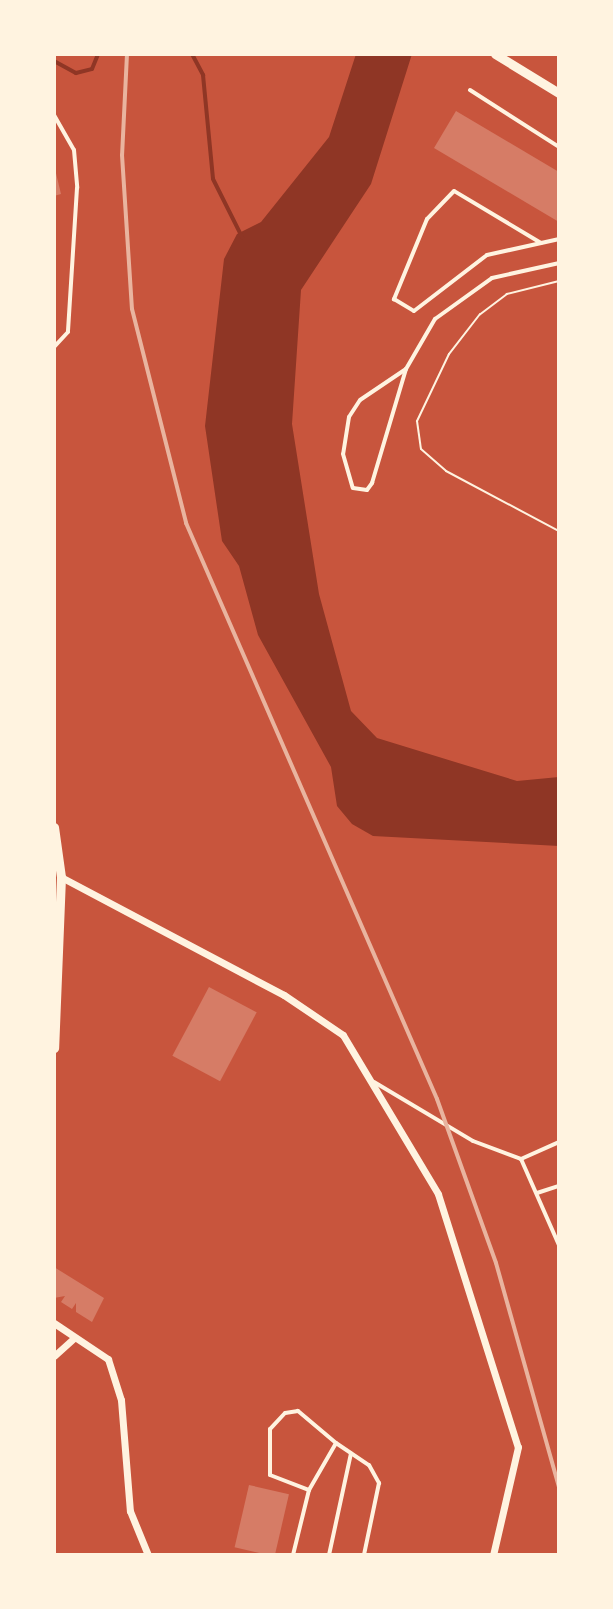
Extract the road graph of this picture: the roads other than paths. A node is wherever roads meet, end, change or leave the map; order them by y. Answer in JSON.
{"nodes":[{"id":1,"x":495,"y":54,"type":"edge"},
{"id":2,"x":470,"y":90,"type":"dead end"},
{"id":3,"x":559,"y":93,"type":"edge"},
{"id":4,"x":54,"y":115,"type":"edge"},
{"id":5,"x":559,"y":147,"type":"edge"},
{"id":6,"x":559,"y":239,"type":"edge"},
{"id":7,"x":541,"y":243,"type":"junction"},
{"id":8,"x":559,"y":263,"type":"edge"},
{"id":9,"x":54,"y":347,"type":"edge"},
{"id":10,"x":406,"y":369,"type":"junction"},
{"id":11,"x":54,"y":827,"type":"edge"},
{"id":12,"x":57,"y":879,"type":"edge"},
{"id":13,"x":54,"y":1048,"type":"edge"},
{"id":14,"x":369,"y":1078,"type":"junction"},
{"id":15,"x":559,"y":1142,"type":"edge"},
{"id":16,"x":521,"y":1159,"type":"junction"},
{"id":17,"x":559,"y":1186,"type":"edge"},
{"id":18,"x":537,"y":1193,"type":"junction"},
{"id":19,"x":559,"y":1245,"type":"edge"},
{"id":20,"x":54,"y":1323,"type":"edge"},
{"id":21,"x":73,"y":1339,"type":"junction"},
{"id":22,"x":54,"y":1356,"type":"edge"},
{"id":23,"x":336,"y":1443,"type":"junction"},
{"id":24,"x":351,"y":1453,"type":"junction"},
{"id":25,"x":309,"y":1490,"type":"junction"},
{"id":26,"x":148,"y":1555,"type":"edge"},
{"id":27,"x":293,"y":1555,"type":"edge"},
{"id":28,"x":329,"y":1555,"type":"edge"},
{"id":29,"x":364,"y":1555,"type":"edge"},
{"id":30,"x":493,"y":1555,"type":"edge"}],
"edges":[{"from":1,"to":3,"type":"street"},
{"from":2,"to":5,"type":"lane"},
{"from":4,"to":9,"type":"lane"},
{"from":6,"to":7,"type":"lane"},
{"from":7,"to":7,"type":"lane"},
{"from":8,"to":10,"type":"lane"},
{"from":10,"to":10,"type":"lane"},
{"from":11,"to":12,"type":"street"},
{"from":12,"to":13,"type":"street"},
{"from":12,"to":14,"type":"street"},
{"from":14,"to":16,"type":"lane"},
{"from":14,"to":30,"type":"street"},
{"from":15,"to":16,"type":"lane"},
{"from":16,"to":18,"type":"lane"},
{"from":17,"to":18,"type":"lane"},
{"from":18,"to":19,"type":"lane"},
{"from":20,"to":21,"type":"street"},
{"from":21,"to":22,"type":"street"},
{"from":21,"to":26,"type":"street"},
{"from":23,"to":24,"type":"lane"},
{"from":23,"to":25,"type":"lane"},
{"from":23,"to":25,"type":"lane"},
{"from":24,"to":28,"type":"lane"},
{"from":24,"to":29,"type":"lane"},
{"from":25,"to":27,"type":"lane"}]}
